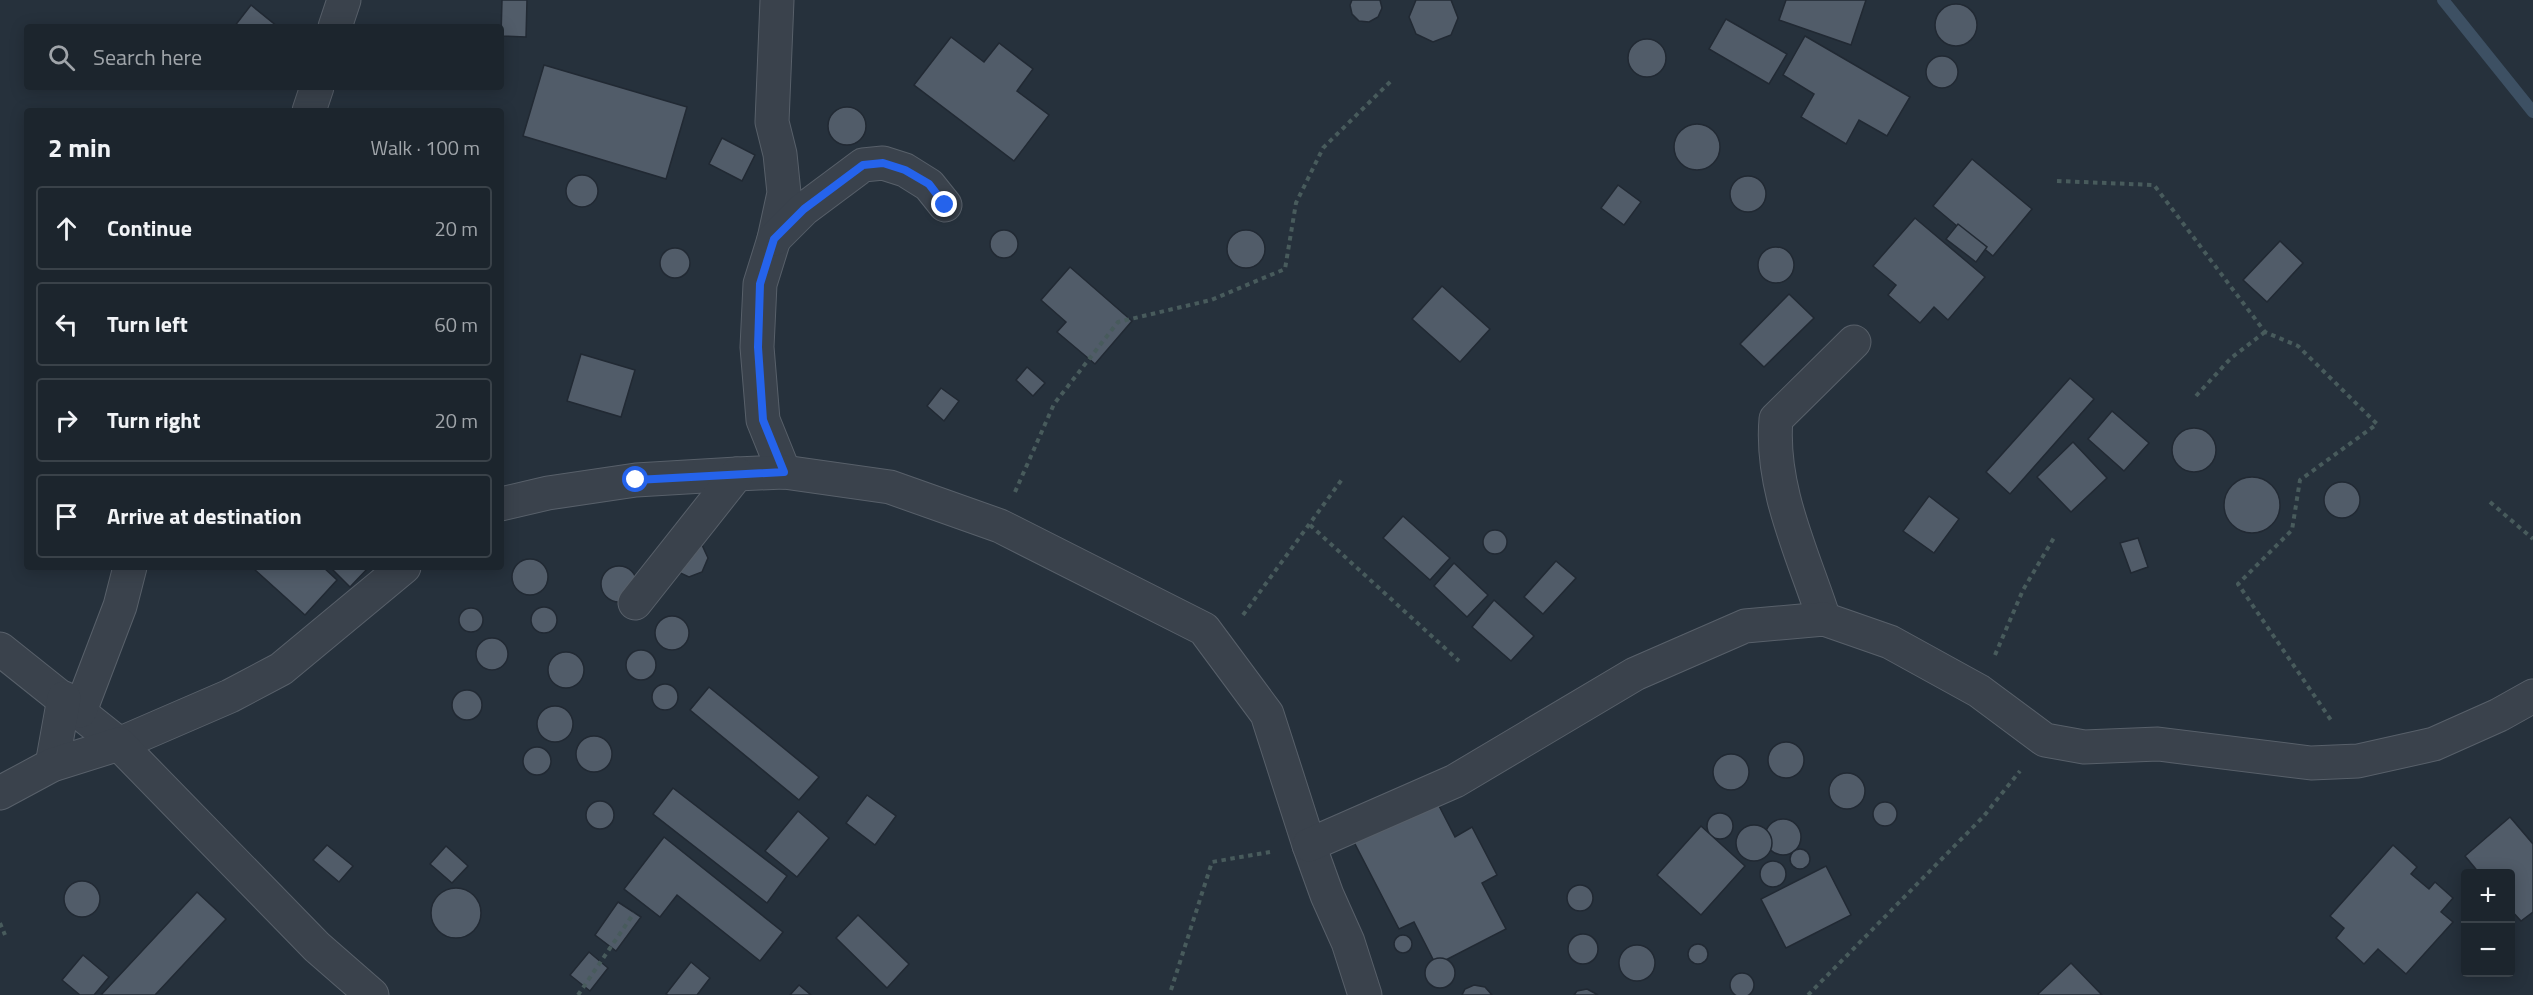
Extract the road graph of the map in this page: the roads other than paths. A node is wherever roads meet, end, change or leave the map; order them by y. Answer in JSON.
{"nodes":[{"id":1,"x":344,"y":0,"type":"edge"},
{"id":2,"x":777,"y":0,"type":"edge"},
{"id":3,"x":336,"y":24,"type":"edge"},
{"id":4,"x":316,"y":90,"type":"edge"},
{"id":5,"x":310,"y":108,"type":"edge"},
{"id":6,"x":945,"y":205,"type":"dead end"},
{"id":7,"x":774,"y":239,"type":"junction"},
{"id":8,"x":1854,"y":342,"type":"dead end"},
{"id":9,"x":784,"y":472,"type":"junction"},
{"id":10,"x":737,"y":474,"type":"junction"},
{"id":11,"x":504,"y":503,"type":"edge"},
{"id":12,"x":129,"y":570,"type":"edge"},
{"id":13,"x":400,"y":570,"type":"edge"},
{"id":14,"x":635,"y":603,"type":"dead end"},
{"id":15,"x":1824,"y":618,"type":"junction"},
{"id":16,"x":0,"y":649,"type":"edge"},
{"id":17,"x":2533,"y":696,"type":"edge"},
{"id":18,"x":72,"y":705,"type":"junction"},
{"id":19,"x":119,"y":744,"type":"junction"},
{"id":20,"x":52,"y":765,"type":"junction"},
{"id":21,"x":0,"y":793,"type":"edge"},
{"id":22,"x":1309,"y":845,"type":"junction"},
{"id":23,"x":372,"y":995,"type":"edge"},
{"id":24,"x":1365,"y":995,"type":"edge"}],
"edges":[{"from":1,"to":3,"type":"street"},
{"from":2,"to":7,"type":"street"},
{"from":4,"to":5,"type":"street"},
{"from":6,"to":7,"type":"street"},
{"from":7,"to":9,"type":"street"},
{"from":8,"to":15,"type":"street"},
{"from":9,"to":10,"type":"street"},
{"from":9,"to":22,"type":"street"},
{"from":10,"to":11,"type":"street"},
{"from":10,"to":14,"type":"street"},
{"from":12,"to":18,"type":"street"},
{"from":13,"to":19,"type":"street"},
{"from":15,"to":17,"type":"street"},
{"from":15,"to":22,"type":"street"},
{"from":16,"to":18,"type":"street"},
{"from":18,"to":19,"type":"street"},
{"from":18,"to":20,"type":"street"},
{"from":19,"to":20,"type":"street"},
{"from":19,"to":23,"type":"street"},
{"from":20,"to":21,"type":"street"},
{"from":22,"to":24,"type":"street"}]}
